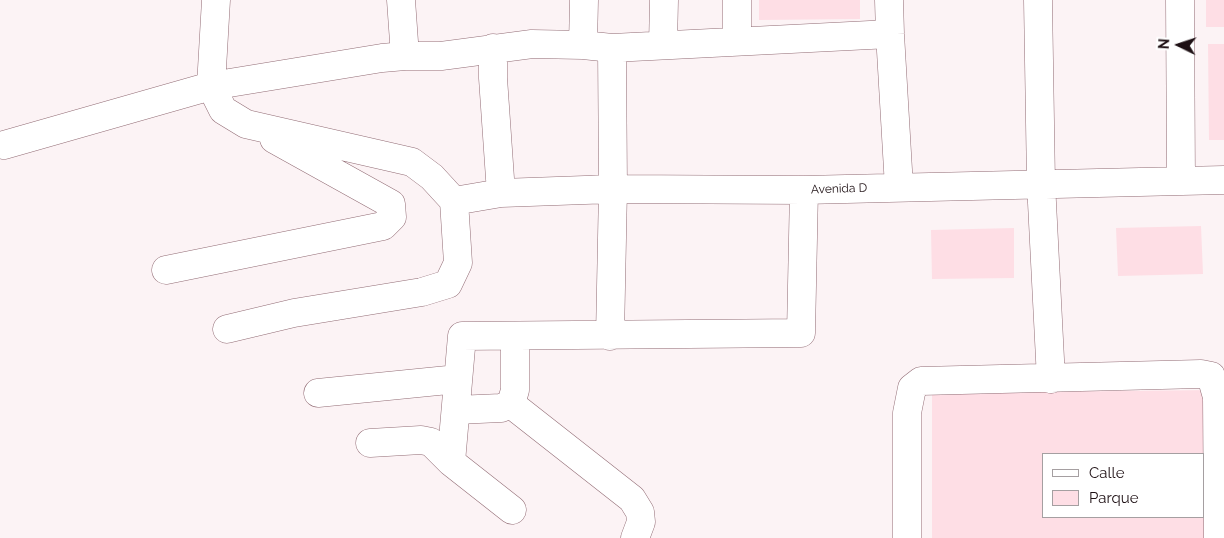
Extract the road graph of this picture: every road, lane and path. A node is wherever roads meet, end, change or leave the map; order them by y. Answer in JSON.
{"nodes":[{"id":1,"x":216,"y":0,"type":"edge"},
{"id":2,"x":401,"y":0,"type":"edge"},
{"id":3,"x":584,"y":0,"type":"edge"},
{"id":4,"x":664,"y":0,"type":"edge"},
{"id":5,"x":737,"y":0,"type":"edge"},
{"id":6,"x":889,"y":0,"type":"edge"},
{"id":7,"x":1038,"y":0,"type":"edge"},
{"id":8,"x":1180,"y":0,"type":"edge"},
{"id":9,"x":890,"y":34,"type":"junction"},
{"id":10,"x":737,"y":41,"type":"junction"},
{"id":11,"x":582,"y":45,"type":"junction"},
{"id":12,"x":663,"y":45,"type":"junction"},
{"id":13,"x":493,"y":48,"type":"junction"},
{"id":14,"x":612,"y":48,"type":"junction"},
{"id":15,"x":405,"y":56,"type":"junction"},
{"id":16,"x":210,"y":86,"type":"junction"},
{"id":17,"x":246,"y":124,"type":"junction"},
{"id":18,"x":4,"y":145,"type":"dead end"},
{"id":19,"x":1181,"y":180,"type":"junction"},
{"id":20,"x":1224,"y":180,"type":"edge"},
{"id":21,"x":1041,"y":183,"type":"junction"},
{"id":22,"x":899,"y":187,"type":"junction"},
{"id":23,"x":613,"y":189,"type":"junction"},
{"id":24,"x":804,"y":190,"type":"junction"},
{"id":25,"x":501,"y":193,"type":"junction"},
{"id":26,"x":454,"y":201,"type":"junction"},
{"id":27,"x":166,"y":270,"type":"dead end"},
{"id":28,"x":227,"y":329,"type":"dead end"},
{"id":29,"x":515,"y":336,"type":"junction"},
{"id":30,"x":610,"y":336,"type":"junction"},
{"id":31,"x":458,"y":379,"type":"junction"},
{"id":32,"x":1051,"y":379,"type":"junction"},
{"id":33,"x":318,"y":393,"type":"dead end"},
{"id":34,"x":511,"y":404,"type":"junction"},
{"id":35,"x":456,"y":410,"type":"junction"},
{"id":36,"x":370,"y":443,"type":"dead end"},
{"id":37,"x":451,"y":462,"type":"junction"},
{"id":38,"x":512,"y":510,"type":"dead end"},
{"id":39,"x":635,"y":538,"type":"edge"},
{"id":40,"x":908,"y":538,"type":"edge"},
{"id":41,"x":1218,"y":538,"type":"edge"}],
"edges":[{"from":1,"to":16,"type":"street"},
{"from":2,"to":15,"type":"street"},
{"from":3,"to":11,"type":"street"},
{"from":4,"to":12,"type":"street"},
{"from":5,"to":10,"type":"street"},
{"from":6,"to":9,"type":"street"},
{"from":7,"to":21,"type":"street"},
{"from":8,"to":19,"type":"street"},
{"from":9,"to":10,"type":"street"},
{"from":9,"to":22,"type":"street"},
{"from":10,"to":12,"type":"street"},
{"from":11,"to":13,"type":"street"},
{"from":11,"to":14,"type":"street"},
{"from":12,"to":14,"type":"street"},
{"from":13,"to":15,"type":"street"},
{"from":13,"to":25,"type":"street"},
{"from":14,"to":23,"type":"street"},
{"from":15,"to":16,"type":"street"},
{"from":16,"to":17,"type":"street"},
{"from":16,"to":18,"type":"street"},
{"from":17,"to":26,"type":"street"},
{"from":17,"to":27,"type":"street"},
{"from":19,"to":20,"type":"street","name":"Avenida D"},
{"from":19,"to":21,"type":"street","name":"Avenida D"},
{"from":21,"to":22,"type":"street","name":"Avenida D"},
{"from":21,"to":32,"type":"street"},
{"from":22,"to":24,"type":"street","name":"Avenida D"},
{"from":23,"to":24,"type":"street","name":"Avenida D"},
{"from":23,"to":25,"type":"street","name":"Avenida D"},
{"from":23,"to":30,"type":"street"},
{"from":24,"to":30,"type":"street"},
{"from":25,"to":26,"type":"street","name":"Avenida D"},
{"from":26,"to":28,"type":"street"},
{"from":29,"to":30,"type":"street"},
{"from":29,"to":31,"type":"street"},
{"from":29,"to":34,"type":"street"},
{"from":31,"to":33,"type":"street"},
{"from":31,"to":35,"type":"street"},
{"from":32,"to":40,"type":"street"},
{"from":32,"to":41,"type":"street"},
{"from":34,"to":35,"type":"street"},
{"from":34,"to":39,"type":"street"},
{"from":35,"to":37,"type":"street"},
{"from":36,"to":37,"type":"street"},
{"from":37,"to":38,"type":"street"}]}
